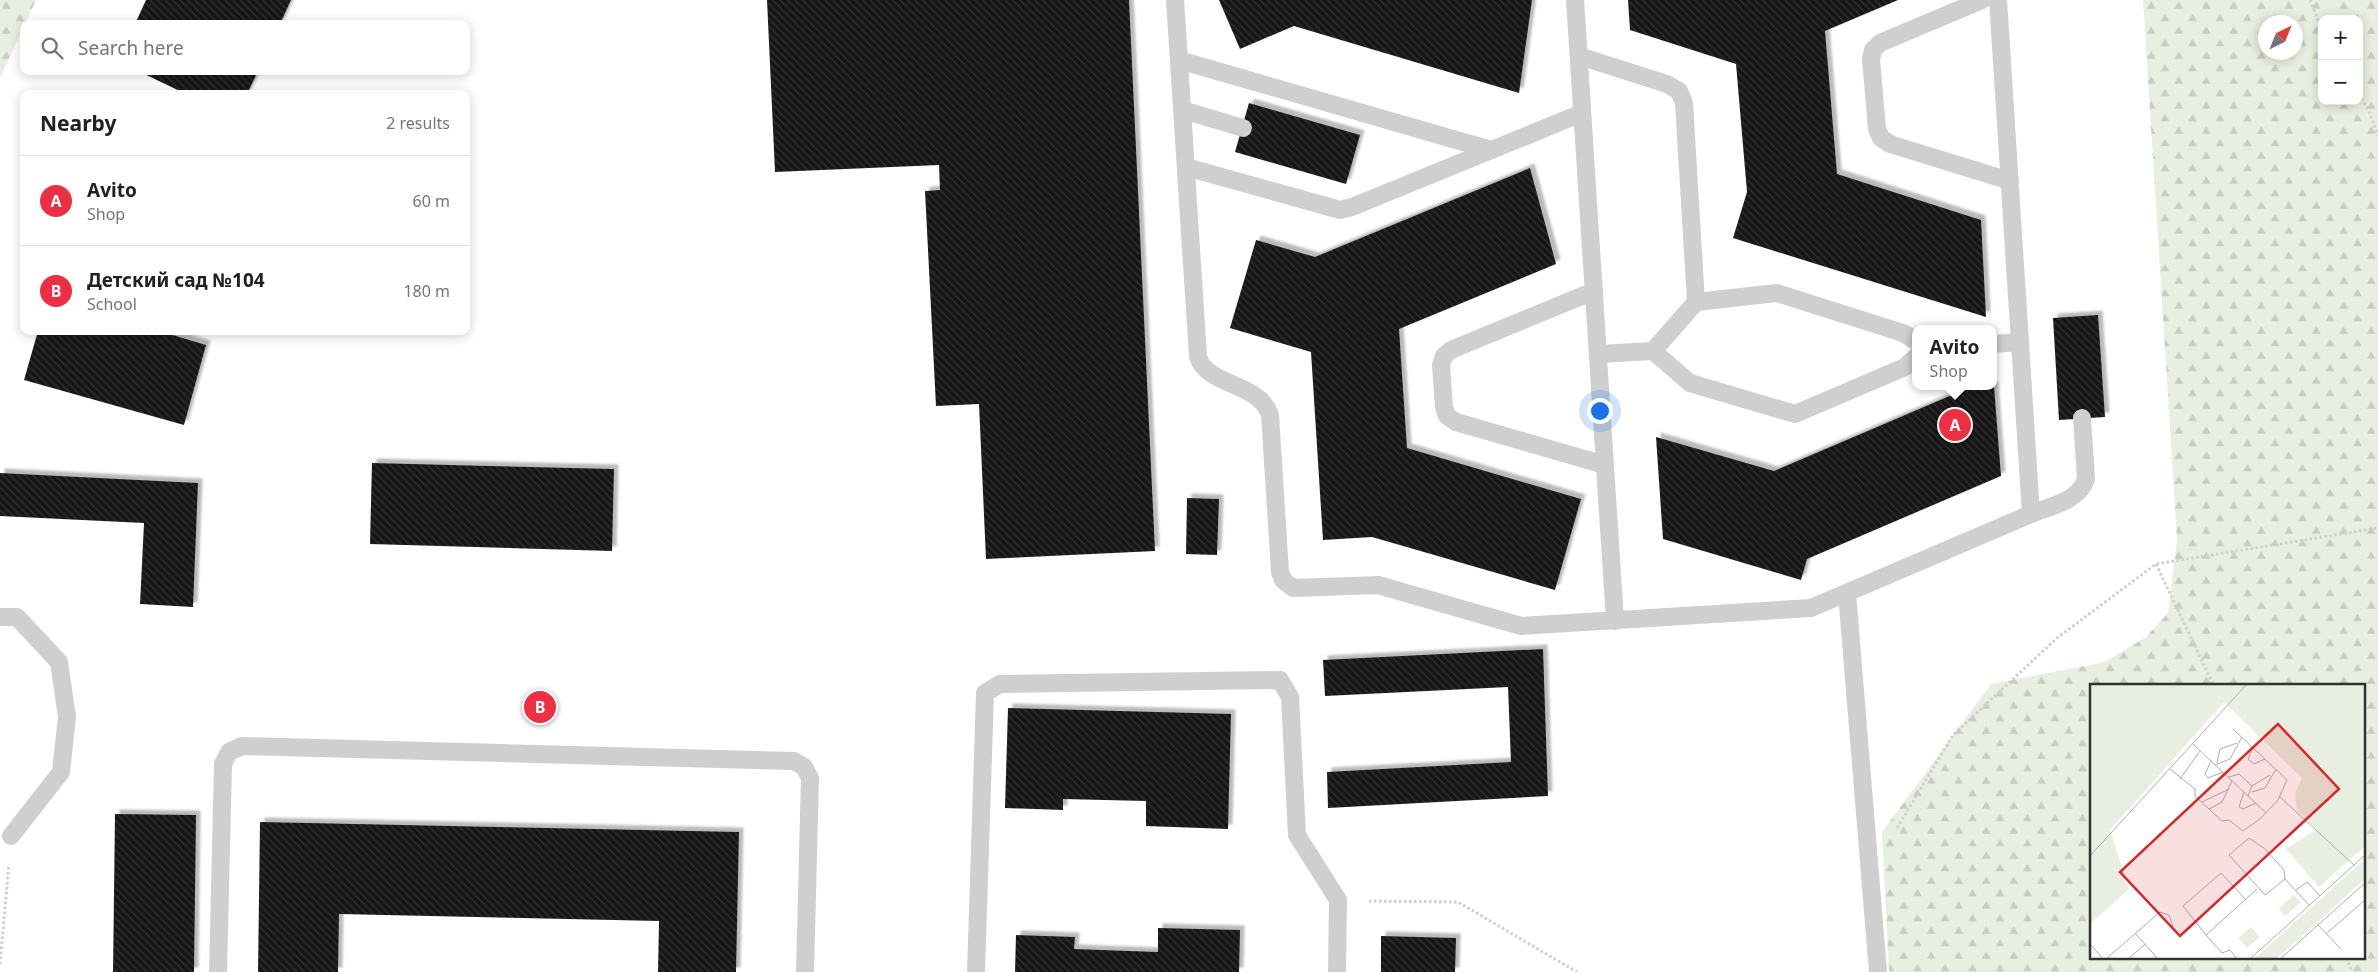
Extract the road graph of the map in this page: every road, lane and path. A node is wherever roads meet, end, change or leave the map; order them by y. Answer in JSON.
{"nodes":[{"id":1,"x":1175,"y":0,"type":"edge"},
{"id":2,"x":1575,"y":0,"type":"edge"},
{"id":3,"x":1982,"y":0,"type":"edge"},
{"id":4,"x":1998,"y":0,"type":"edge"},
{"id":5,"x":2310,"y":0,"type":"edge"},
{"id":6,"x":2318,"y":20,"type":"edge"},
{"id":7,"x":1579,"y":56,"type":"junction"},
{"id":8,"x":1179,"y":60,"type":"junction"},
{"id":9,"x":2363,"y":100,"type":"edge"},
{"id":10,"x":1183,"y":110,"type":"junction"},
{"id":11,"x":1582,"y":113,"type":"junction"},
{"id":12,"x":1243,"y":128,"type":"dead end"},
{"id":13,"x":2378,"y":136,"type":"edge"},
{"id":14,"x":1491,"y":150,"type":"junction"},
{"id":15,"x":1186,"y":167,"type":"junction"},
{"id":16,"x":2010,"y":181,"type":"junction"},
{"id":17,"x":1594,"y":291,"type":"junction"},
{"id":18,"x":1696,"y":302,"type":"junction"},
{"id":19,"x":1912,"y":339,"type":"edge"},
{"id":20,"x":2020,"y":342,"type":"junction"},
{"id":21,"x":1997,"y":344,"type":"edge"},
{"id":22,"x":1653,"y":351,"type":"junction"},
{"id":23,"x":1598,"y":354,"type":"junction"},
{"id":24,"x":1912,"y":361,"type":"edge"},
{"id":25,"x":2082,"y":418,"type":"dead end"},
{"id":26,"x":1605,"y":465,"type":"junction"},
{"id":27,"x":2031,"y":514,"type":"junction"},
{"id":28,"x":2378,"y":528,"type":"edge"},
{"id":29,"x":2156,"y":564,"type":"junction"},
{"id":30,"x":1847,"y":593,"type":"junction"},
{"id":31,"x":0,"y":617,"type":"edge"},
{"id":32,"x":1615,"y":621,"type":"junction"},
{"id":33,"x":2213,"y":684,"type":"edge"},
{"id":34,"x":11,"y":836,"type":"joint"},
{"id":35,"x":1870,"y":874,"type":"junction"},
{"id":36,"x":1338,"y":900,"type":"junction"},
{"id":37,"x":2347,"y":960,"type":"edge"},
{"id":38,"x":0,"y":964,"type":"edge"},
{"id":39,"x":218,"y":972,"type":"edge"},
{"id":40,"x":805,"y":972,"type":"edge"},
{"id":41,"x":976,"y":972,"type":"edge"},
{"id":42,"x":1337,"y":972,"type":"edge"},
{"id":43,"x":1577,"y":972,"type":"edge"},
{"id":44,"x":1878,"y":972,"type":"edge"},
{"id":45,"x":2352,"y":972,"type":"edge"}],
"edges":[{"from":1,"to":8,"type":"lane"},
{"from":2,"to":7,"type":"lane"},
{"from":3,"to":16,"type":"lane"},
{"from":4,"to":16,"type":"lane"},
{"from":5,"to":6,"type":"path"},
{"from":7,"to":11,"type":"lane"},
{"from":7,"to":18,"type":"lane"},
{"from":8,"to":10,"type":"lane"},
{"from":8,"to":14,"type":"lane"},
{"from":9,"to":13,"type":"path"},
{"from":10,"to":12,"type":"lane"},
{"from":10,"to":15,"type":"lane"},
{"from":11,"to":14,"type":"lane"},
{"from":11,"to":17,"type":"lane"},
{"from":14,"to":15,"type":"lane"},
{"from":15,"to":32,"type":"lane"},
{"from":16,"to":20,"type":"lane"},
{"from":17,"to":23,"type":"lane"},
{"from":17,"to":26,"type":"lane"},
{"from":18,"to":19,"type":"lane"},
{"from":18,"to":22,"type":"lane"},
{"from":20,"to":21,"type":"lane"},
{"from":20,"to":27,"type":"lane"},
{"from":22,"to":23,"type":"lane"},
{"from":22,"to":24,"type":"lane"},
{"from":23,"to":26,"type":"lane"},
{"from":25,"to":27,"type":"lane"},
{"from":26,"to":32,"type":"lane"},
{"from":27,"to":30,"type":"lane"},
{"from":28,"to":29,"type":"path"},
{"from":29,"to":33,"type":"path"},
{"from":29,"to":35,"type":"path"},
{"from":30,"to":32,"type":"lane"},
{"from":30,"to":35,"type":"lane"},
{"from":31,"to":34,"type":"lane"},
{"from":34,"to":38,"type":"path"},
{"from":35,"to":44,"type":"lane"},
{"from":36,"to":41,"type":"lane"},
{"from":36,"to":42,"type":"lane"},
{"from":36,"to":43,"type":"path"},
{"from":37,"to":45,"type":"path"},
{"from":39,"to":40,"type":"lane"}]}
